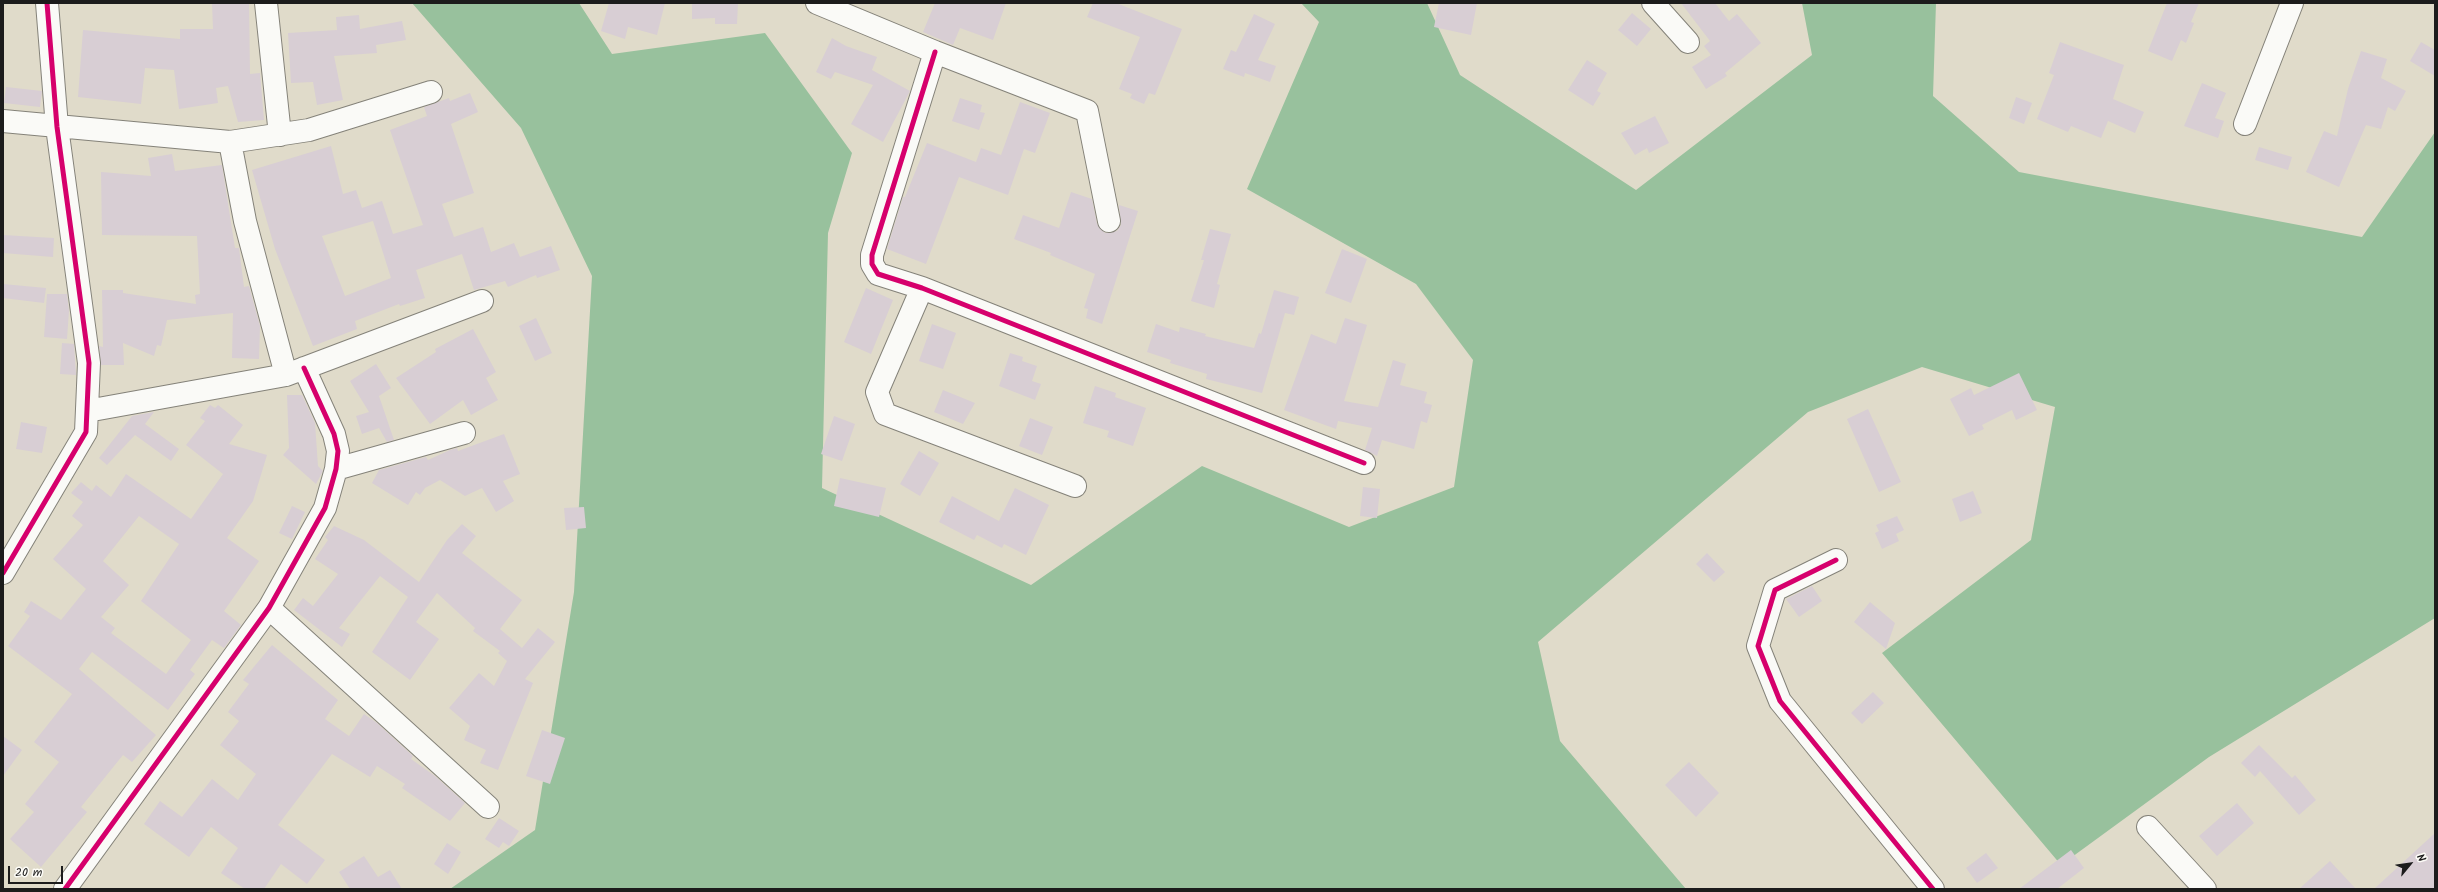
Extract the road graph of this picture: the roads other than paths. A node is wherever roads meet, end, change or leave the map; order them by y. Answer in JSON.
{"nodes":[{"id":1,"x":47,"y":3,"type":"edge"},
{"id":2,"x":266,"y":3,"type":"edge"},
{"id":3,"x":817,"y":3,"type":"edge"},
{"id":4,"x":1653,"y":3,"type":"edge"},
{"id":5,"x":2292,"y":3,"type":"edge"},
{"id":6,"x":1688,"y":42,"type":"dead end"},
{"id":7,"x":935,"y":52,"type":"junction"},
{"id":8,"x":431,"y":92,"type":"dead end"},
{"id":9,"x":3,"y":121,"type":"edge"},
{"id":10,"x":2245,"y":124,"type":"dead end"},
{"id":11,"x":57,"y":127,"type":"junction"},
{"id":12,"x":280,"y":135,"type":"junction"},
{"id":13,"x":230,"y":142,"type":"junction"},
{"id":14,"x":1109,"y":221,"type":"dead end"},
{"id":15,"x":922,"y":288,"type":"junction"},
{"id":16,"x":482,"y":301,"type":"dead end"},
{"id":17,"x":295,"y":371,"type":"junction"},
{"id":18,"x":87,"y":411,"type":"junction"},
{"id":19,"x":464,"y":433,"type":"dead end"},
{"id":20,"x":1364,"y":463,"type":"dead end"},
{"id":21,"x":336,"y":469,"type":"junction"},
{"id":22,"x":1075,"y":486,"type":"dead end"},
{"id":23,"x":1836,"y":560,"type":"dead end"},
{"id":24,"x":3,"y":573,"type":"edge"},
{"id":25,"x":270,"y":608,"type":"junction"},
{"id":26,"x":488,"y":807,"type":"dead end"},
{"id":27,"x":2148,"y":827,"type":"dead end"},
{"id":28,"x":65,"y":889,"type":"edge"},
{"id":29,"x":1933,"y":889,"type":"edge"},
{"id":30,"x":2205,"y":889,"type":"edge"}],
"edges":[{"from":1,"to":11,"type":"street"},
{"from":2,"to":12,"type":"street"},
{"from":3,"to":7,"type":"street"},
{"from":4,"to":6,"type":"street"},
{"from":5,"to":10,"type":"street"},
{"from":7,"to":14,"type":"street"},
{"from":7,"to":15,"type":"street"},
{"from":8,"to":12,"type":"street"},
{"from":9,"to":11,"type":"street"},
{"from":11,"to":13,"type":"street"},
{"from":11,"to":18,"type":"street"},
{"from":12,"to":13,"type":"street"},
{"from":13,"to":17,"type":"street"},
{"from":15,"to":20,"type":"street"},
{"from":15,"to":22,"type":"street"},
{"from":16,"to":17,"type":"street"},
{"from":17,"to":18,"type":"street"},
{"from":17,"to":21,"type":"street"},
{"from":18,"to":24,"type":"street"},
{"from":19,"to":21,"type":"street"},
{"from":21,"to":25,"type":"street"},
{"from":23,"to":29,"type":"street"},
{"from":25,"to":26,"type":"street"},
{"from":25,"to":28,"type":"street"},
{"from":27,"to":30,"type":"street"}]}
